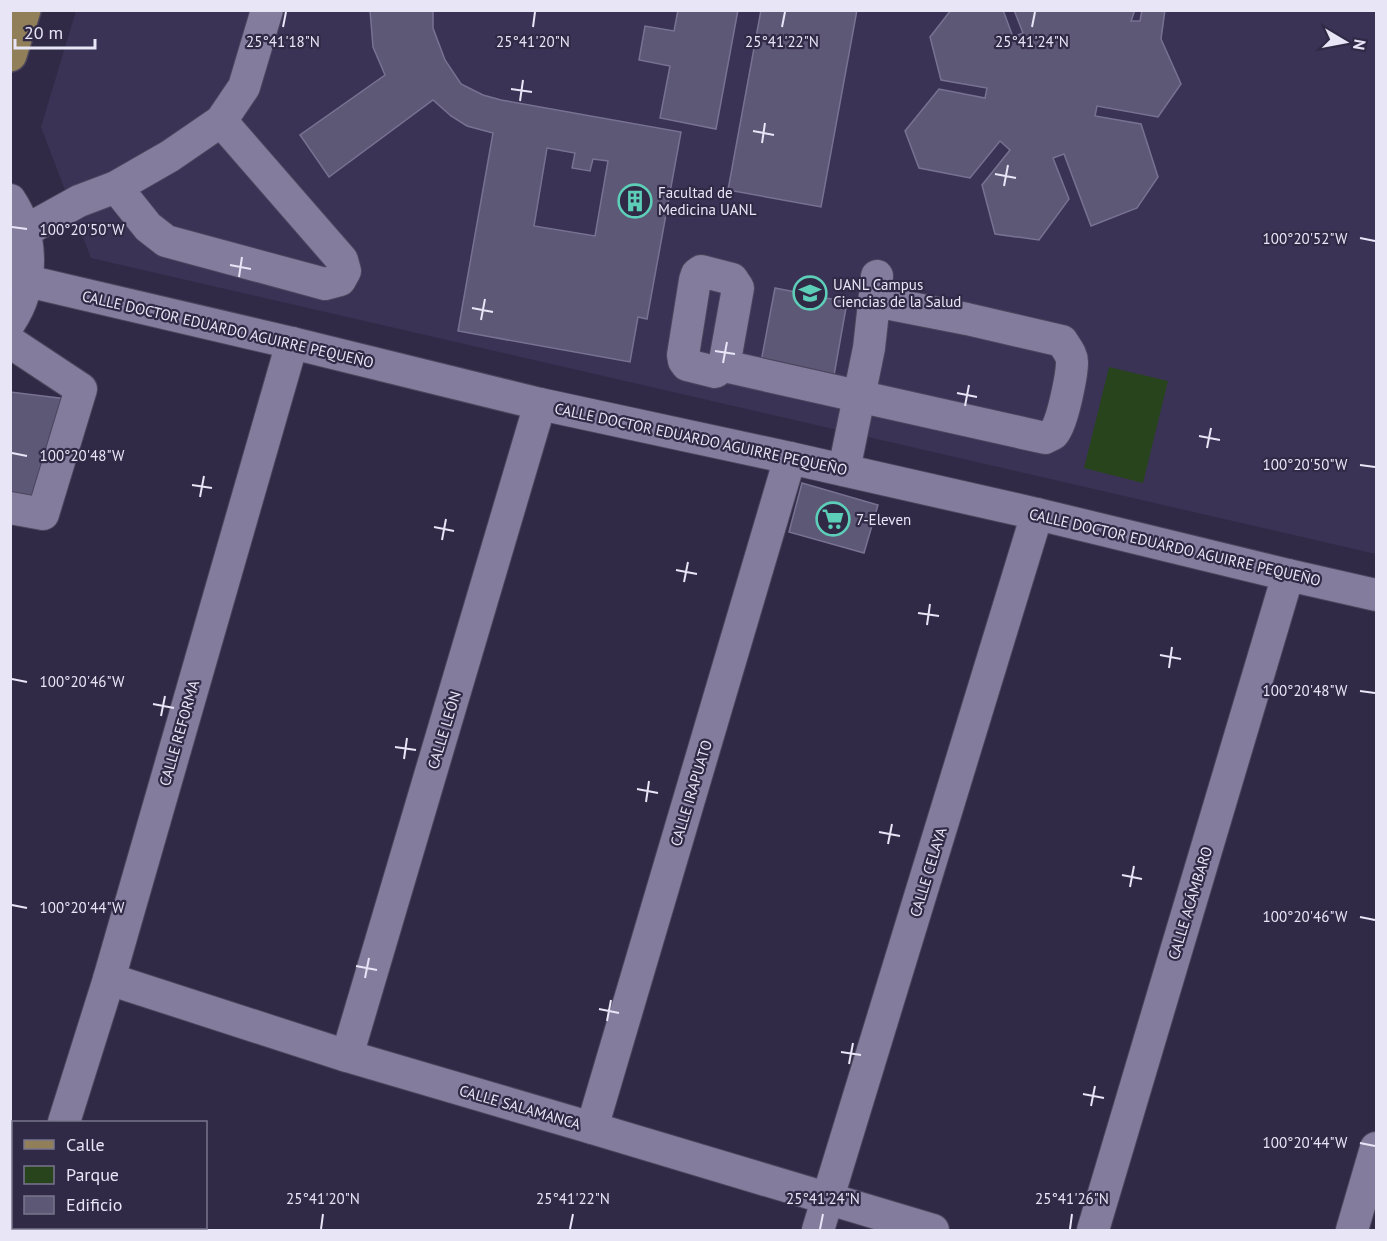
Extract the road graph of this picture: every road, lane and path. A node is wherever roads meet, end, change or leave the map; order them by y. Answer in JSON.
{"nodes":[{"id":1,"x":24,"y":10,"type":"edge"},
{"id":2,"x":267,"y":10,"type":"edge"},
{"id":3,"x":10,"y":55,"type":"edge"},
{"id":4,"x":221,"y":121,"type":"junction"},
{"id":5,"x":116,"y":187,"type":"junction"},
{"id":6,"x":10,"y":200,"type":"edge"},
{"id":7,"x":25,"y":231,"type":"junction"},
{"id":8,"x":27,"y":281,"type":"junction"},
{"id":9,"x":10,"y":322,"type":"edge"},
{"id":10,"x":10,"y":342,"type":"edge"},
{"id":11,"x":292,"y":343,"type":"junction"},
{"id":12,"x":724,"y":366,"type":"dead end"},
{"id":13,"x":860,"y":397,"type":"junction"},
{"id":14,"x":540,"y":404,"type":"junction"},
{"id":15,"x":790,"y":458,"type":"junction"},
{"id":16,"x":844,"y":470,"type":"junction"},
{"id":17,"x":10,"y":508,"type":"edge"},
{"id":18,"x":1036,"y":514,"type":"junction"},
{"id":19,"x":1288,"y":575,"type":"junction"},
{"id":20,"x":1377,"y":595,"type":"edge"},
{"id":21,"x":109,"y":979,"type":"junction"},
{"id":22,"x":347,"y":1056,"type":"junction"},
{"id":23,"x":64,"y":1121,"type":"edge"},
{"id":24,"x":592,"y":1128,"type":"junction"},
{"id":25,"x":1377,"y":1148,"type":"edge"},
{"id":26,"x":828,"y":1200,"type":"junction"},
{"id":27,"x":818,"y":1230,"type":"edge"},
{"id":28,"x":933,"y":1230,"type":"edge"},
{"id":29,"x":1093,"y":1230,"type":"edge"},
{"id":30,"x":1352,"y":1230,"type":"edge"}],
"edges":[{"from":1,"to":3,"type":"main road"},
{"from":2,"to":4,"type":"street"},
{"from":4,"to":5,"type":"street"},
{"from":4,"to":5,"type":"street"},
{"from":5,"to":7,"type":"street"},
{"from":6,"to":7,"type":"street"},
{"from":7,"to":8,"type":"street"},
{"from":8,"to":9,"type":"street"},
{"from":8,"to":11,"type":"street","name":"CALLE DOCTOR EDUARDO AGUIRRE PEQUEÑO"},
{"from":10,"to":17,"type":"street"},
{"from":11,"to":14,"type":"street","name":"CALLE DOCTOR EDUARDO AGUIRRE PEQUEÑO"},
{"from":11,"to":21,"type":"street","name":"CALLE REFORMA"},
{"from":12,"to":13,"type":"street"},
{"from":13,"to":13,"type":"street"},
{"from":13,"to":16,"type":"street"},
{"from":14,"to":15,"type":"street","name":"CALLE DOCTOR EDUARDO AGUIRRE PEQUEÑO"},
{"from":14,"to":22,"type":"street","name":"CALLE LEÓN"},
{"from":15,"to":16,"type":"street","name":"CALLE DOCTOR EDUARDO AGUIRRE PEQUEÑO"},
{"from":15,"to":24,"type":"street","name":"CALLE IRAPUATO"},
{"from":16,"to":18,"type":"street","name":"CALLE DOCTOR EDUARDO AGUIRRE PEQUEÑO"},
{"from":18,"to":19,"type":"street","name":"CALLE DOCTOR EDUARDO AGUIRRE PEQUEÑO"},
{"from":18,"to":26,"type":"street","name":"CALLE CELAYA"},
{"from":19,"to":20,"type":"street","name":"CALLE DOCTOR EDUARDO AGUIRRE PEQUEÑO"},
{"from":19,"to":29,"type":"street","name":"CALLE ACÁMBARO"},
{"from":21,"to":22,"type":"street","name":"CALLE SALAMANCA"},
{"from":21,"to":23,"type":"street","name":"CALLE REFORMA"},
{"from":22,"to":24,"type":"street","name":"CALLE SALAMANCA"},
{"from":24,"to":26,"type":"street","name":"CALLE SALAMANCA"},
{"from":25,"to":30,"type":"street"},
{"from":26,"to":27,"type":"street","name":"CALLE CELAYA"},
{"from":26,"to":28,"type":"street","name":"CALLE SALAMANCA"}]}
